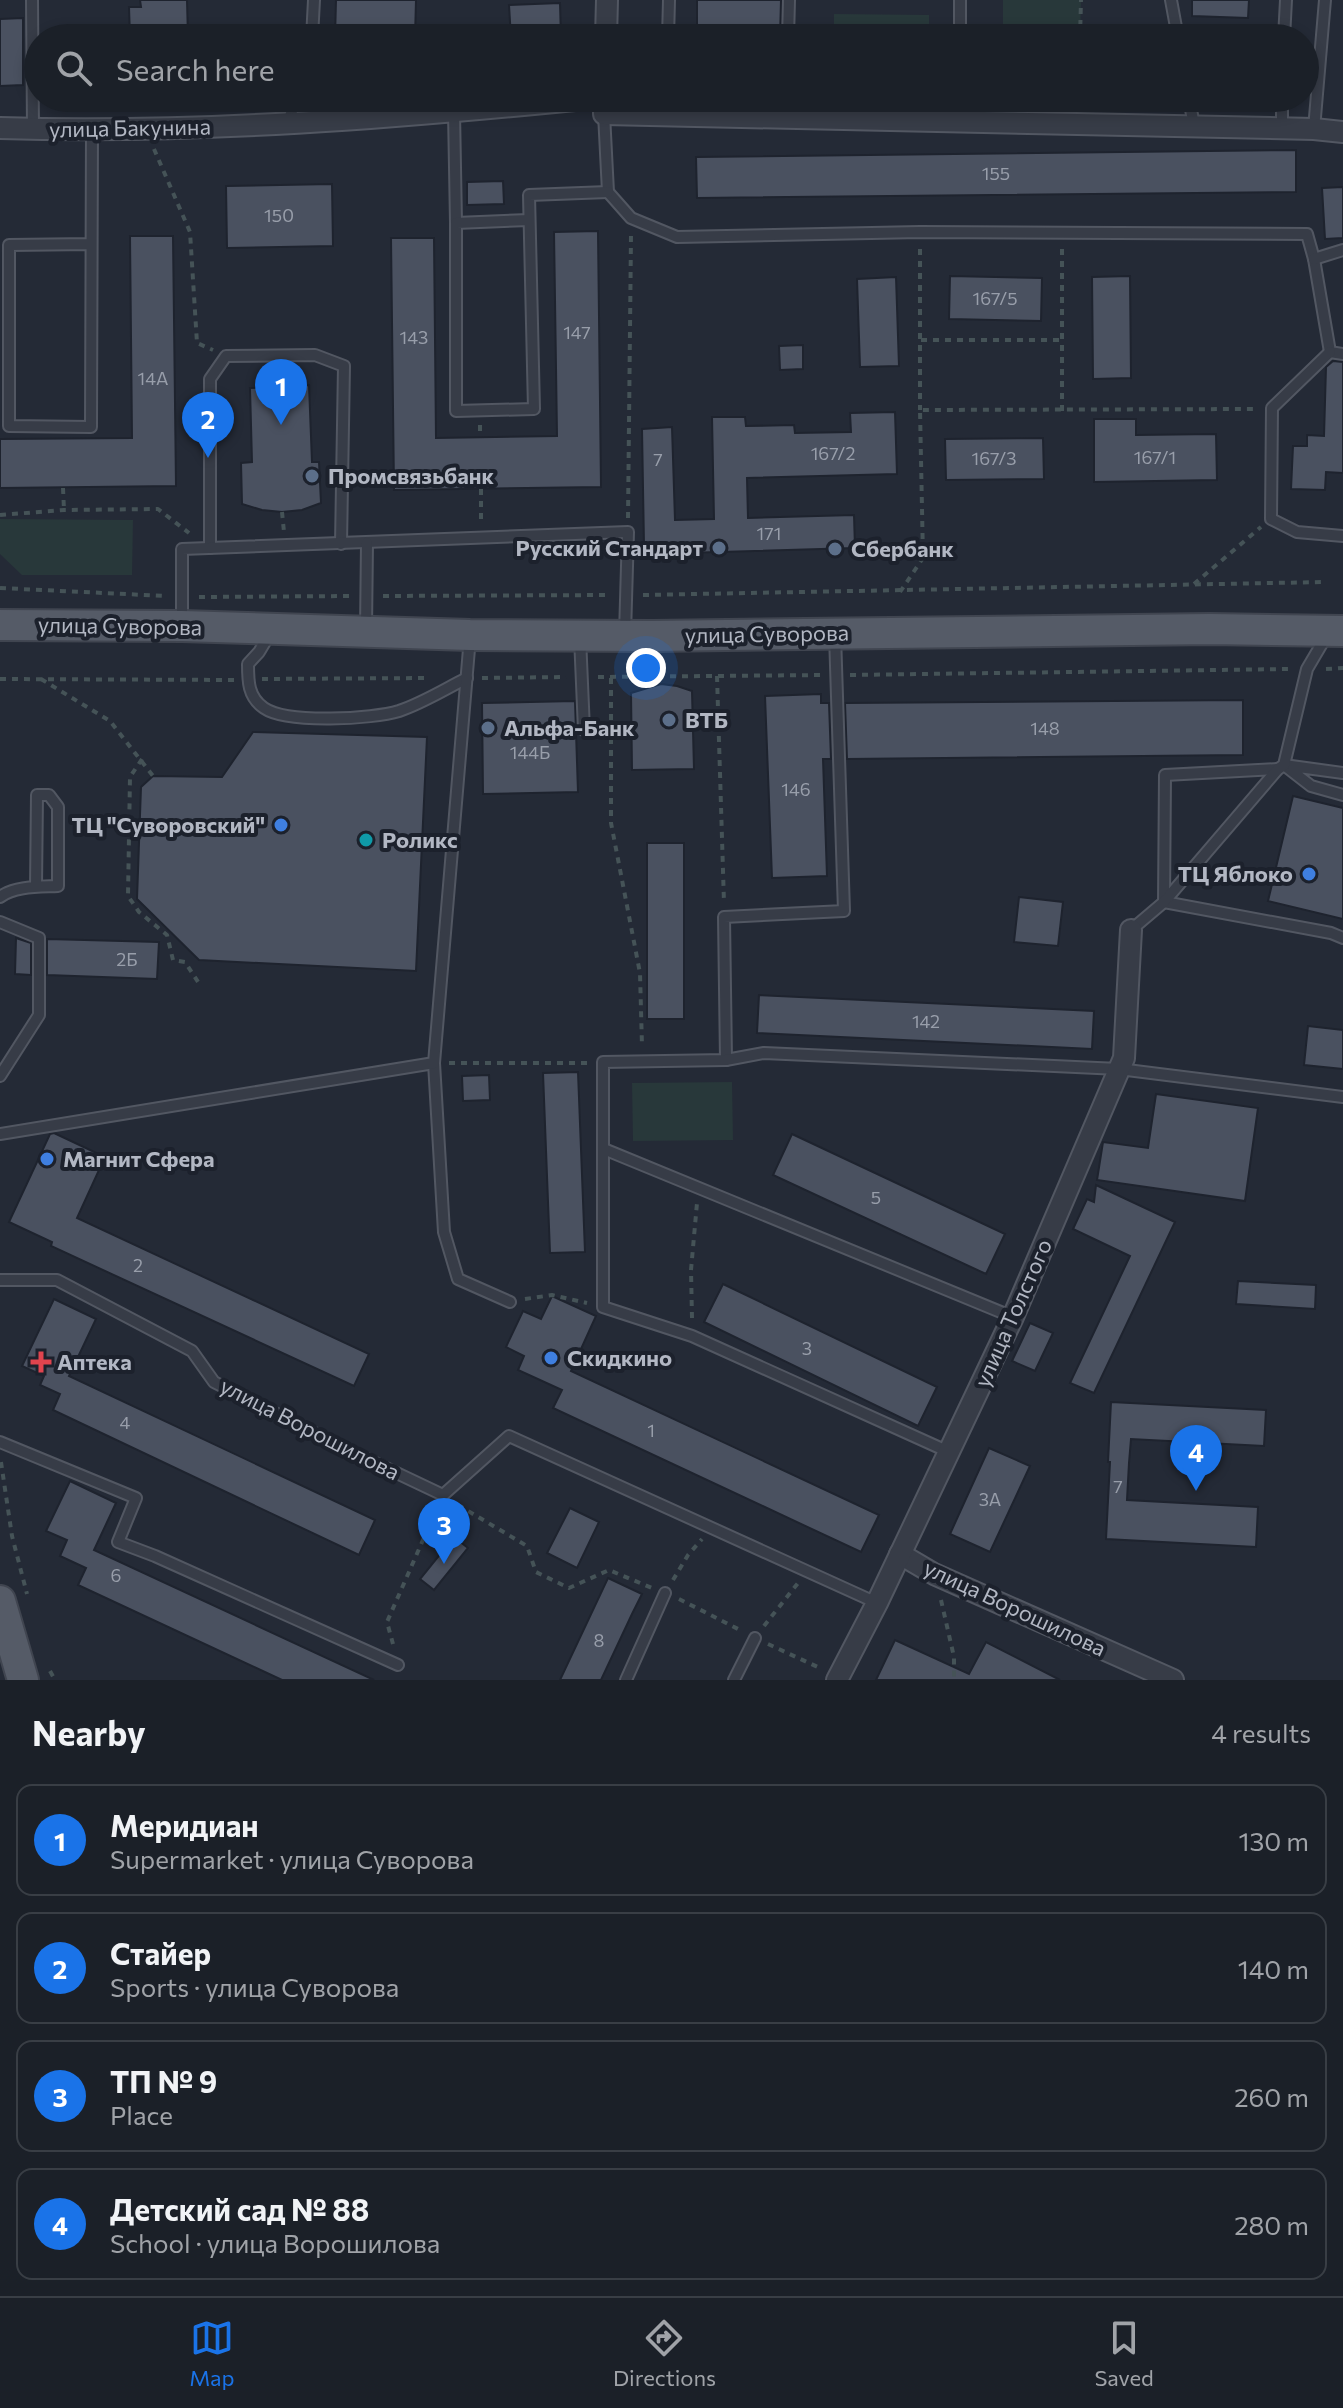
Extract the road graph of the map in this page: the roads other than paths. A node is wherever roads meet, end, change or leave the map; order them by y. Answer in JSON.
{"nodes":[{"id":1,"x":32,"y":0,"type":"edge"},
{"id":2,"x":314,"y":0,"type":"edge"},
{"id":3,"x":607,"y":0,"type":"edge"},
{"id":4,"x":669,"y":0,"type":"edge"},
{"id":5,"x":789,"y":0,"type":"edge"},
{"id":6,"x":960,"y":0,"type":"edge"},
{"id":7,"x":1171,"y":0,"type":"edge"},
{"id":8,"x":1286,"y":0,"type":"edge"},
{"id":9,"x":1325,"y":0,"type":"edge"},
{"id":10,"x":32,"y":24,"type":"edge"},
{"id":11,"x":313,"y":24,"type":"edge"},
{"id":12,"x":606,"y":24,"type":"edge"},
{"id":13,"x":668,"y":24,"type":"edge"},
{"id":14,"x":788,"y":24,"type":"edge"},
{"id":15,"x":960,"y":24,"type":"edge"},
{"id":16,"x":1175,"y":24,"type":"edge"},
{"id":17,"x":1285,"y":24,"type":"edge"},
{"id":18,"x":1319,"y":70,"type":"edge"},
{"id":19,"x":33,"y":112,"type":"edge"},
{"id":20,"x":292,"y":112,"type":"edge"},
{"id":21,"x":454,"y":112,"type":"joint"},
{"id":22,"x":602,"y":112,"type":"edge"},
{"id":23,"x":771,"y":112,"type":"edge"},
{"id":24,"x":959,"y":112,"type":"edge"},
{"id":25,"x":1192,"y":112,"type":"edge"},
{"id":26,"x":1282,"y":112,"type":"edge"},
{"id":27,"x":1315,"y":112,"type":"edge"},
{"id":28,"x":959,"y":122,"type":"junction"},
{"id":29,"x":287,"y":124,"type":"junction"},
{"id":30,"x":1194,"y":126,"type":"junction"},
{"id":31,"x":0,"y":128,"type":"edge"},
{"id":32,"x":1282,"y":128,"type":"junction"},
{"id":33,"x":33,"y":129,"type":"junction"},
{"id":34,"x":92,"y":129,"type":"junction"},
{"id":35,"x":1314,"y":129,"type":"junction"},
{"id":36,"x":1343,"y":132,"type":"edge"},
{"id":37,"x":608,"y":192,"type":"junction"},
{"id":38,"x":529,"y":220,"type":"junction"},
{"id":39,"x":456,"y":223,"type":"junction"},
{"id":40,"x":91,"y":244,"type":"junction"},
{"id":41,"x":1343,"y":250,"type":"edge"},
{"id":42,"x":1314,"y":259,"type":"junction"},
{"id":43,"x":1330,"y":352,"type":"junction"},
{"id":44,"x":1343,"y":354,"type":"edge"},
{"id":45,"x":1343,"y":536,"type":"edge"},
{"id":46,"x":367,"y":543,"type":"junction"},
{"id":47,"x":341,"y":544,"type":"junction"},
{"id":48,"x":210,"y":548,"type":"junction"},
{"id":49,"x":182,"y":612,"type":"junction"},
{"id":50,"x":8,"y":619,"type":"edge"},
{"id":51,"x":274,"y":628,"type":"junction"},
{"id":52,"x":1336,"y":630,"type":"edge"},
{"id":53,"x":366,"y":631,"type":"junction"},
{"id":54,"x":835,"y":633,"type":"junction"},
{"id":55,"x":470,"y":635,"type":"junction"},
{"id":56,"x":580,"y":635,"type":"junction"},
{"id":57,"x":625,"y":636,"type":"junction"},
{"id":58,"x":0,"y":646,"type":"edge"},
{"id":59,"x":467,"y":678,"type":"junction"},
{"id":60,"x":584,"y":730,"type":"dead end"},
{"id":61,"x":1281,"y":767,"type":"junction"},
{"id":62,"x":1343,"y":773,"type":"edge"},
{"id":63,"x":1343,"y":795,"type":"edge"},
{"id":64,"x":36,"y":887,"type":"junction"},
{"id":65,"x":0,"y":897,"type":"edge"},
{"id":66,"x":1164,"y":902,"type":"junction"},
{"id":67,"x":0,"y":922,"type":"edge"},
{"id":68,"x":1131,"y":930,"type":"joint"},
{"id":69,"x":1343,"y":938,"type":"edge"},
{"id":70,"x":726,"y":1060,"type":"junction"},
{"id":71,"x":434,"y":1063,"type":"junction"},
{"id":72,"x":1119,"y":1069,"type":"junction"},
{"id":73,"x":0,"y":1076,"type":"edge"},
{"id":74,"x":1343,"y":1097,"type":"edge"},
{"id":75,"x":0,"y":1134,"type":"edge"},
{"id":76,"x":604,"y":1149,"type":"junction"},
{"id":77,"x":0,"y":1280,"type":"edge"},
{"id":78,"x":510,"y":1302,"type":"road end"},
{"id":79,"x":1013,"y":1317,"type":"junction"},
{"id":80,"x":0,"y":1442,"type":"edge"},
{"id":81,"x":949,"y":1452,"type":"junction"},
{"id":82,"x":900,"y":1554,"type":"junction"},
{"id":83,"x":665,"y":1593,"type":"road end"},
{"id":84,"x":0,"y":1601,"type":"edge"},
{"id":85,"x":877,"y":1603,"type":"junction"},
{"id":86,"x":755,"y":1638,"type":"road end"},
{"id":87,"x":398,"y":1665,"type":"road end"},
{"id":88,"x":35,"y":1672,"type":"edge"},
{"id":89,"x":838,"y":1678,"type":"edge"},
{"id":90,"x":626,"y":1680,"type":"edge"},
{"id":91,"x":734,"y":1680,"type":"edge"},
{"id":92,"x":1173,"y":1680,"type":"edge"}],
"edges":[{"from":1,"to":10,"type":"lane"},
{"from":2,"to":11,"type":"lane"},
{"from":3,"to":12,"type":"street"},
{"from":4,"to":13,"type":"lane"},
{"from":5,"to":14,"type":"lane"},
{"from":6,"to":15,"type":"lane"},
{"from":7,"to":16,"type":"lane"},
{"from":8,"to":17,"type":"lane"},
{"from":9,"to":18,"type":"lane"},
{"from":19,"to":33,"type":"lane"},
{"from":20,"to":29,"type":"lane"},
{"from":21,"to":29,"type":"street","name":"улица Бакунина"},
{"from":21,"to":39,"type":"lane"},
{"from":22,"to":37,"type":"lane"},
{"from":23,"to":28,"type":"street","name":"улица Бакунина"},
{"from":24,"to":28,"type":"lane"},
{"from":25,"to":30,"type":"lane"},
{"from":26,"to":32,"type":"lane"},
{"from":27,"to":35,"type":"lane"},
{"from":28,"to":30,"type":"street","name":"улица Бакунина"},
{"from":29,"to":34,"type":"street","name":"улица Бакунина"},
{"from":30,"to":32,"type":"street","name":"улица Бакунина"},
{"from":31,"to":33,"type":"street","name":"улица Бакунина"},
{"from":32,"to":35,"type":"street","name":"улица Бакунина"},
{"from":33,"to":34,"type":"street","name":"улица Бакунина"},
{"from":34,"to":40,"type":"lane"},
{"from":35,"to":36,"type":"street","name":"улица Бакунина"},
{"from":37,"to":38,"type":"lane"},
{"from":37,"to":42,"type":"lane"},
{"from":38,"to":39,"type":"lane"},
{"from":38,"to":39,"type":"lane"},
{"from":40,"to":40,"type":"lane"},
{"from":41,"to":42,"type":"lane"},
{"from":42,"to":43,"type":"lane"},
{"from":43,"to":44,"type":"lane"},
{"from":43,"to":45,"type":"lane"},
{"from":46,"to":47,"type":"lane"},
{"from":46,"to":53,"type":"lane"},
{"from":46,"to":57,"type":"lane"},
{"from":47,"to":48,"type":"lane"},
{"from":47,"to":48,"type":"lane"},
{"from":48,"to":49,"type":"lane"},
{"from":49,"to":50,"type":"main road","name":"улица Суворова"},
{"from":49,"to":51,"type":"main road","name":"улица Суворова"},
{"from":50,"to":58,"type":"main road"},
{"from":51,"to":53,"type":"main road","name":"улица Суворова"},
{"from":51,"to":59,"type":"lane"},
{"from":52,"to":54,"type":"main road","name":"улица Суворова"},
{"from":52,"to":61,"type":"lane"},
{"from":53,"to":55,"type":"main road","name":"улица Суворова"},
{"from":54,"to":57,"type":"main road","name":"улица Суворова"},
{"from":54,"to":70,"type":"lane"},
{"from":55,"to":56,"type":"main road","name":"улица Суворова"},
{"from":55,"to":59,"type":"lane"},
{"from":56,"to":57,"type":"main road","name":"улица Суворова"},
{"from":56,"to":60,"type":"lane"},
{"from":59,"to":71,"type":"lane"},
{"from":61,"to":62,"type":"lane"},
{"from":61,"to":63,"type":"lane"},
{"from":61,"to":66,"type":"lane"},
{"from":61,"to":66,"type":"lane"},
{"from":64,"to":64,"type":"lane"},
{"from":64,"to":65,"type":"lane"},
{"from":66,"to":68,"type":"lane"},
{"from":66,"to":69,"type":"lane"},
{"from":67,"to":73,"type":"lane"},
{"from":68,"to":72,"type":"street","name":"улица Толстого"},
{"from":70,"to":72,"type":"lane"},
{"from":70,"to":76,"type":"lane"},
{"from":71,"to":75,"type":"lane"},
{"from":71,"to":78,"type":"lane"},
{"from":72,"to":74,"type":"lane"},
{"from":72,"to":79,"type":"street","name":"улица Толстого"},
{"from":76,"to":79,"type":"lane"},
{"from":76,"to":81,"type":"lane"},
{"from":77,"to":85,"type":"lane","name":"улица Ворошилова"},
{"from":79,"to":81,"type":"street","name":"улица Толстого"},
{"from":80,"to":87,"type":"lane"},
{"from":81,"to":82,"type":"street","name":"улица Толстого"},
{"from":82,"to":85,"type":"street","name":"улица Толстого"},
{"from":82,"to":92,"type":"street","name":"улица Ворошилова"},
{"from":83,"to":90,"type":"lane"},
{"from":84,"to":88,"type":"main road"},
{"from":85,"to":89,"type":"street","name":"улица Толстого"},
{"from":86,"to":91,"type":"lane"}]}
